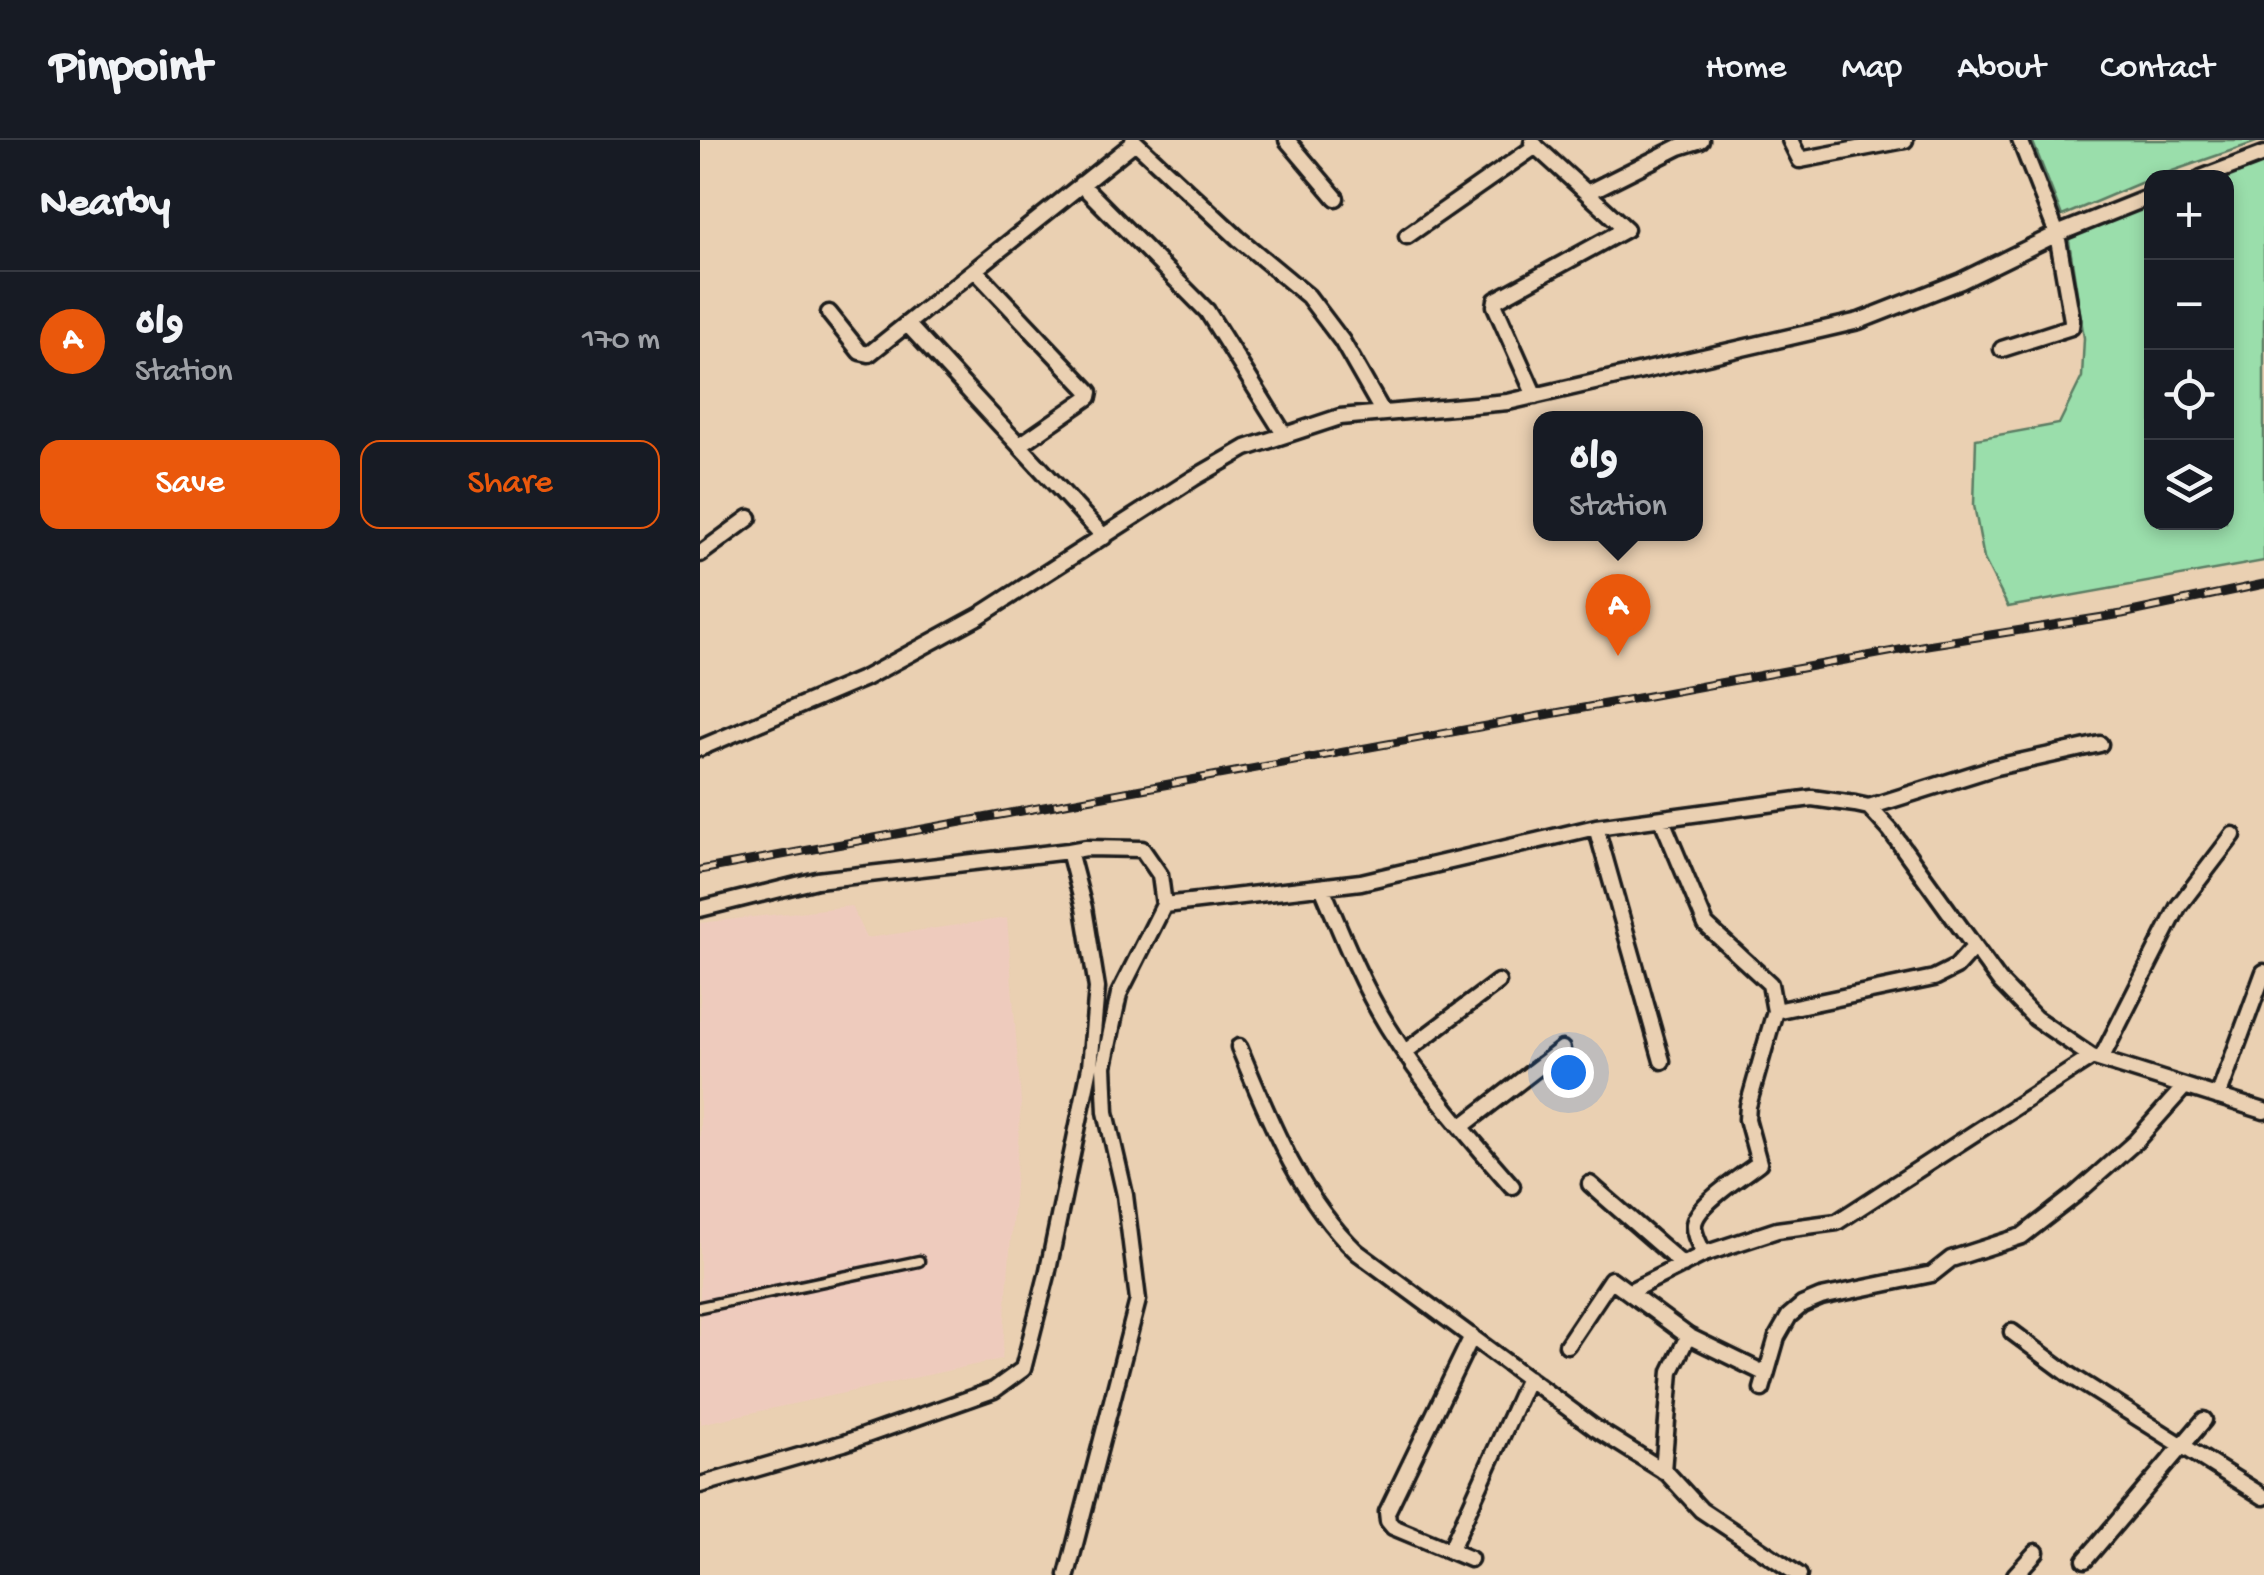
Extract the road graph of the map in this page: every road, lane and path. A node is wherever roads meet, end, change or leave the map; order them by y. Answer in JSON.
{"nodes":[{"id":1,"x":1287,"y":140,"type":"edge"},
{"id":2,"x":1701,"y":140,"type":"edge"},
{"id":3,"x":1790,"y":140,"type":"edge"},
{"id":4,"x":1905,"y":140,"type":"edge"},
{"id":5,"x":2020,"y":140,"type":"edge"},
{"id":6,"x":1134,"y":141,"type":"edge"},
{"id":7,"x":1532,"y":143,"type":"edge"},
{"id":8,"x":2264,"y":154,"type":"edge"},
{"id":9,"x":2222,"y":170,"type":"edge"},
{"id":10,"x":1080,"y":184,"type":"junction"},
{"id":11,"x":1587,"y":193,"type":"junction"},
{"id":12,"x":1336,"y":198,"type":"dead end"},
{"id":13,"x":2144,"y":199,"type":"edge"},
{"id":14,"x":2057,"y":234,"type":"junction"},
{"id":15,"x":1407,"y":236,"type":"dead end"},
{"id":16,"x":975,"y":270,"type":"junction"},
{"id":17,"x":829,"y":313,"type":"dead end"},
{"id":18,"x":908,"y":325,"type":"junction"},
{"id":19,"x":2002,"y":349,"type":"dead end"},
{"id":20,"x":1535,"y":396,"type":"junction"},
{"id":21,"x":1382,"y":411,"type":"junction"},
{"id":22,"x":1284,"y":434,"type":"junction"},
{"id":23,"x":1020,"y":445,"type":"junction"},
{"id":24,"x":749,"y":518,"type":"dead end"},
{"id":25,"x":1104,"y":537,"type":"junction"},
{"id":26,"x":700,"y":554,"type":"edge"},
{"id":27,"x":2100,"y":744,"type":"dead end"},
{"id":28,"x":700,"y":748,"type":"edge"},
{"id":29,"x":1868,"y":807,"type":"junction"},
{"id":30,"x":1662,"y":820,"type":"junction"},
{"id":31,"x":1596,"y":827,"type":"junction"},
{"id":32,"x":2233,"y":835,"type":"dead end"},
{"id":33,"x":1069,"y":850,"type":"junction"},
{"id":34,"x":1322,"y":887,"type":"junction"},
{"id":35,"x":1164,"y":906,"type":"junction"},
{"id":36,"x":700,"y":909,"type":"edge"},
{"id":37,"x":1974,"y":946,"type":"junction"},
{"id":38,"x":2264,"y":972,"type":"edge"},
{"id":39,"x":1498,"y":982,"type":"dead end"},
{"id":40,"x":1775,"y":1011,"type":"junction"},
{"id":41,"x":1239,"y":1047,"type":"dead end"},
{"id":42,"x":1562,"y":1049,"type":"dead end"},
{"id":43,"x":1405,"y":1052,"type":"junction"},
{"id":44,"x":2096,"y":1058,"type":"junction"},
{"id":45,"x":1662,"y":1060,"type":"dead end"},
{"id":46,"x":2185,"y":1086,"type":"junction"},
{"id":47,"x":2218,"y":1097,"type":"junction"},
{"id":48,"x":2264,"y":1112,"type":"edge"},
{"id":49,"x":1461,"y":1127,"type":"junction"},
{"id":50,"x":1590,"y":1184,"type":"dead end"},
{"id":51,"x":1512,"y":1186,"type":"dead end"},
{"id":52,"x":1704,"y":1254,"type":"junction"},
{"id":53,"x":919,"y":1261,"type":"dead end"},
{"id":54,"x":1683,"y":1265,"type":"junction"},
{"id":55,"x":1630,"y":1291,"type":"junction"},
{"id":56,"x":700,"y":1308,"type":"edge"},
{"id":57,"x":2012,"y":1332,"type":"dead end"},
{"id":58,"x":1472,"y":1336,"type":"junction"},
{"id":59,"x":1688,"y":1336,"type":"junction"},
{"id":60,"x":1566,"y":1345,"type":"dead end"},
{"id":61,"x":1528,"y":1378,"type":"junction"},
{"id":62,"x":2204,"y":1420,"type":"dead end"},
{"id":63,"x":2183,"y":1448,"type":"junction"},
{"id":64,"x":1663,"y":1471,"type":"junction"},
{"id":65,"x":700,"y":1485,"type":"edge"},
{"id":66,"x":2264,"y":1497,"type":"edge"},
{"id":67,"x":1450,"y":1550,"type":"junction"},
{"id":68,"x":2036,"y":1552,"type":"dead end"},
{"id":69,"x":1470,"y":1559,"type":"dead end"},
{"id":70,"x":2085,"y":1560,"type":"dead end"},
{"id":71,"x":1068,"y":1575,"type":"edge"},
{"id":72,"x":1799,"y":1575,"type":"edge"},
{"id":73,"x":2015,"y":1575,"type":"edge"}],
"edges":[{"from":1,"to":12,"type":"street"},
{"from":2,"to":11,"type":"street"},
{"from":3,"to":4,"type":"street"},
{"from":5,"to":14,"type":"street"},
{"from":6,"to":10,"type":"street"},
{"from":6,"to":21,"type":"street"},
{"from":7,"to":11,"type":"street"},
{"from":7,"to":15,"type":"street"},
{"from":8,"to":9,"type":"street"},
{"from":10,"to":16,"type":"street"},
{"from":10,"to":22,"type":"street"},
{"from":11,"to":20,"type":"street"},
{"from":13,"to":14,"type":"street"},
{"from":14,"to":19,"type":"street"},
{"from":14,"to":20,"type":"street"},
{"from":16,"to":18,"type":"street"},
{"from":16,"to":23,"type":"street"},
{"from":17,"to":18,"type":"street"},
{"from":18,"to":23,"type":"street"},
{"from":20,"to":21,"type":"street"},
{"from":21,"to":22,"type":"street"},
{"from":22,"to":25,"type":"street"},
{"from":23,"to":25,"type":"street"},
{"from":24,"to":26,"type":"street"},
{"from":25,"to":28,"type":"street"},
{"from":27,"to":29,"type":"street"},
{"from":29,"to":30,"type":"street"},
{"from":29,"to":37,"type":"street"},
{"from":30,"to":31,"type":"street"},
{"from":30,"to":40,"type":"street"},
{"from":31,"to":34,"type":"street"},
{"from":31,"to":45,"type":"street"},
{"from":32,"to":44,"type":"street"},
{"from":33,"to":35,"type":"street"},
{"from":33,"to":36,"type":"street"},
{"from":33,"to":65,"type":"street"},
{"from":34,"to":35,"type":"street"},
{"from":34,"to":43,"type":"street"},
{"from":35,"to":71,"type":"street"},
{"from":37,"to":40,"type":"street"},
{"from":37,"to":44,"type":"street"},
{"from":38,"to":47,"type":"street"},
{"from":39,"to":43,"type":"street"},
{"from":40,"to":52,"type":"street"},
{"from":41,"to":58,"type":"street"},
{"from":42,"to":49,"type":"street"},
{"from":43,"to":49,"type":"street"},
{"from":44,"to":46,"type":"street"},
{"from":44,"to":52,"type":"street"},
{"from":46,"to":47,"type":"street"},
{"from":46,"to":59,"type":"street"},
{"from":47,"to":48,"type":"street"},
{"from":49,"to":51,"type":"street"},
{"from":50,"to":54,"type":"street"},
{"from":52,"to":54,"type":"street"},
{"from":53,"to":56,"type":"lane"},
{"from":54,"to":55,"type":"street"},
{"from":55,"to":59,"type":"street"},
{"from":55,"to":60,"type":"street"},
{"from":57,"to":63,"type":"street"},
{"from":58,"to":61,"type":"street"},
{"from":58,"to":67,"type":"street"},
{"from":59,"to":64,"type":"street"},
{"from":61,"to":64,"type":"street"},
{"from":61,"to":67,"type":"street"},
{"from":62,"to":63,"type":"street"},
{"from":63,"to":66,"type":"street"},
{"from":63,"to":70,"type":"street"},
{"from":64,"to":72,"type":"street"},
{"from":67,"to":69,"type":"street"},
{"from":68,"to":73,"type":"street"}]}
